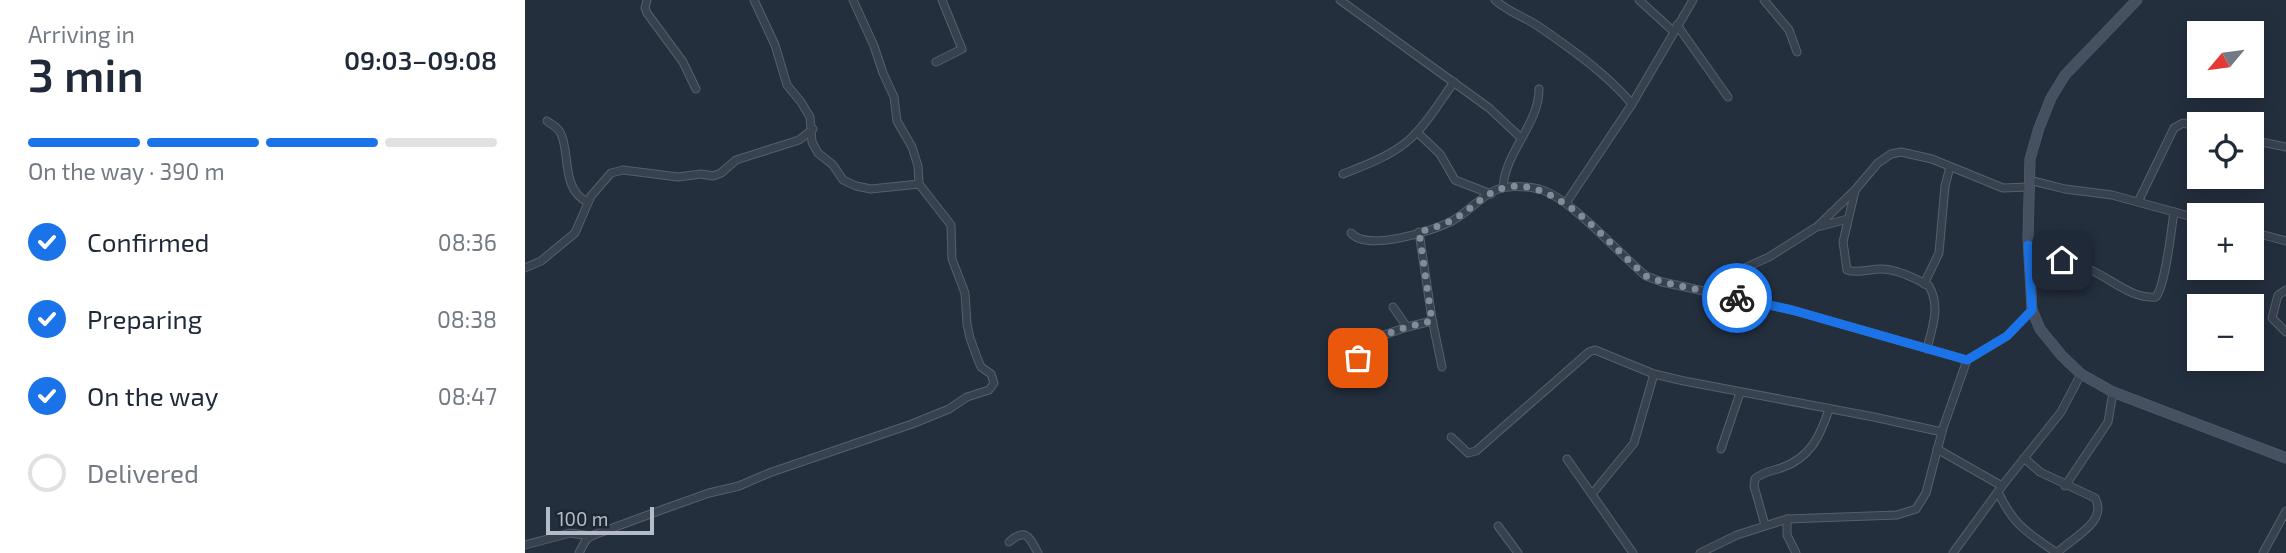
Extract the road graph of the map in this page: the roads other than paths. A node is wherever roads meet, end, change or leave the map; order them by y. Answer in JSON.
{"nodes":[{"id":1,"x":646,"y":0,"type":"edge"},
{"id":2,"x":754,"y":0,"type":"edge"},
{"id":3,"x":853,"y":0,"type":"edge"},
{"id":4,"x":941,"y":0,"type":"edge"},
{"id":5,"x":1340,"y":0,"type":"edge"},
{"id":6,"x":1495,"y":0,"type":"edge"},
{"id":7,"x":1639,"y":0,"type":"edge"},
{"id":8,"x":1693,"y":0,"type":"edge"},
{"id":9,"x":1764,"y":0,"type":"edge"},
{"id":10,"x":2137,"y":0,"type":"edge"},
{"id":11,"x":1675,"y":28,"type":"junction"},
{"id":12,"x":1797,"y":52,"type":"dead end"},
{"id":13,"x":936,"y":62,"type":"dead end"},
{"id":14,"x":1454,"y":82,"type":"junction"},
{"id":15,"x":696,"y":89,"type":"dead end"},
{"id":16,"x":1539,"y":89,"type":"dead end"},
{"id":17,"x":1728,"y":97,"type":"dead end"},
{"id":18,"x":1632,"y":104,"type":"junction"},
{"id":19,"x":547,"y":121,"type":"dead end"},
{"id":20,"x":2187,"y":124,"type":"edge"},
{"id":21,"x":813,"y":130,"type":"junction"},
{"id":22,"x":1417,"y":132,"type":"junction"},
{"id":23,"x":1520,"y":137,"type":"junction"},
{"id":24,"x":2264,"y":142,"type":"edge"},
{"id":25,"x":2286,"y":147,"type":"edge"},
{"id":26,"x":1950,"y":167,"type":"junction"},
{"id":27,"x":1343,"y":174,"type":"dead end"},
{"id":28,"x":919,"y":184,"type":"junction"},
{"id":29,"x":2029,"y":184,"type":"junction"},
{"id":30,"x":1503,"y":188,"type":"junction"},
{"id":31,"x":1856,"y":190,"type":"junction"},
{"id":32,"x":1491,"y":194,"type":"junction"},
{"id":33,"x":588,"y":202,"type":"junction"},
{"id":34,"x":2138,"y":202,"type":"junction"},
{"id":35,"x":1566,"y":203,"type":"junction"},
{"id":36,"x":2174,"y":212,"type":"junction"},
{"id":37,"x":2187,"y":216,"type":"edge"},
{"id":38,"x":1847,"y":219,"type":"junction"},
{"id":39,"x":1818,"y":226,"type":"junction"},
{"id":40,"x":1419,"y":232,"type":"junction"},
{"id":41,"x":1351,"y":233,"type":"dead end"},
{"id":42,"x":2264,"y":235,"type":"edge"},
{"id":43,"x":2286,"y":241,"type":"edge"},
{"id":44,"x":2028,"y":245,"type":"junction"},
{"id":45,"x":525,"y":268,"type":"edge"},
{"id":46,"x":1924,"y":284,"type":"junction"},
{"id":47,"x":2286,"y":290,"type":"edge"},
{"id":48,"x":1721,"y":294,"type":"junction"},
{"id":49,"x":1393,"y":307,"type":"dead end"},
{"id":50,"x":2032,"y":310,"type":"junction"},
{"id":51,"x":1432,"y":321,"type":"junction"},
{"id":52,"x":1407,"y":327,"type":"junction"},
{"id":53,"x":2286,"y":332,"type":"edge"},
{"id":54,"x":1927,"y":349,"type":"junction"},
{"id":55,"x":1967,"y":360,"type":"junction"},
{"id":56,"x":1442,"y":367,"type":"dead end"},
{"id":57,"x":1654,"y":374,"type":"junction"},
{"id":58,"x":2081,"y":374,"type":"junction"},
{"id":59,"x":1368,"y":380,"type":"dead end"},
{"id":60,"x":2113,"y":392,"type":"junction"},
{"id":61,"x":1740,"y":393,"type":"junction"},
{"id":62,"x":1829,"y":409,"type":"junction"},
{"id":63,"x":1942,"y":432,"type":"junction"},
{"id":64,"x":1451,"y":437,"type":"dead end"},
{"id":65,"x":1721,"y":449,"type":"dead end"},
{"id":66,"x":1937,"y":449,"type":"junction"},
{"id":67,"x":2024,"y":458,"type":"junction"},
{"id":68,"x":2286,"y":458,"type":"edge"},
{"id":69,"x":1567,"y":459,"type":"dead end"},
{"id":70,"x":2065,"y":485,"type":"junction"},
{"id":71,"x":2000,"y":489,"type":"junction"},
{"id":72,"x":1593,"y":494,"type":"junction"},
{"id":73,"x":2286,"y":511,"type":"edge"},
{"id":74,"x":1787,"y":519,"type":"junction"},
{"id":75,"x":1765,"y":524,"type":"junction"},
{"id":76,"x":1498,"y":526,"type":"dead end"},
{"id":77,"x":591,"y":536,"type":"junction"},
{"id":78,"x":1009,"y":542,"type":"dead end"},
{"id":79,"x":525,"y":545,"type":"edge"},
{"id":80,"x":579,"y":553,"type":"edge"},
{"id":81,"x":1038,"y":553,"type":"edge"},
{"id":82,"x":1518,"y":553,"type":"edge"},
{"id":83,"x":1633,"y":553,"type":"edge"},
{"id":84,"x":1700,"y":553,"type":"edge"},
{"id":85,"x":1796,"y":553,"type":"edge"},
{"id":86,"x":1953,"y":553,"type":"edge"},
{"id":87,"x":2263,"y":553,"type":"edge"}],
"edges":[{"from":1,"to":15,"type":"street"},
{"from":2,"to":21,"type":"street"},
{"from":3,"to":28,"type":"street"},
{"from":4,"to":13,"type":"street"},
{"from":5,"to":14,"type":"street"},
{"from":6,"to":18,"type":"street"},
{"from":7,"to":11,"type":"street"},
{"from":8,"to":11,"type":"street"},
{"from":9,"to":12,"type":"street"},
{"from":10,"to":29,"type":"main road"},
{"from":11,"to":17,"type":"street"},
{"from":11,"to":18,"type":"street"},
{"from":14,"to":22,"type":"street"},
{"from":14,"to":23,"type":"street"},
{"from":16,"to":23,"type":"street"},
{"from":18,"to":35,"type":"street"},
{"from":19,"to":33,"type":"street"},
{"from":20,"to":34,"type":"street"},
{"from":21,"to":28,"type":"street"},
{"from":21,"to":33,"type":"street"},
{"from":22,"to":27,"type":"street"},
{"from":22,"to":32,"type":"street"},
{"from":23,"to":30,"type":"street"},
{"from":24,"to":25,"type":"street"},
{"from":26,"to":29,"type":"street"},
{"from":26,"to":31,"type":"street"},
{"from":26,"to":46,"type":"street"},
{"from":28,"to":77,"type":"street"},
{"from":29,"to":34,"type":"street"},
{"from":29,"to":44,"type":"main road"},
{"from":30,"to":32,"type":"street"},
{"from":30,"to":35,"type":"street"},
{"from":31,"to":38,"type":"street"},
{"from":31,"to":39,"type":"street"},
{"from":32,"to":40,"type":"street"},
{"from":33,"to":45,"type":"street"},
{"from":34,"to":36,"type":"street"},
{"from":35,"to":48,"type":"street"},
{"from":36,"to":37,"type":"street"},
{"from":36,"to":44,"type":"street"},
{"from":38,"to":39,"type":"street"},
{"from":38,"to":46,"type":"street"},
{"from":39,"to":48,"type":"street"},
{"from":40,"to":41,"type":"street"},
{"from":40,"to":51,"type":"street"},
{"from":42,"to":43,"type":"street"},
{"from":44,"to":50,"type":"main road"},
{"from":46,"to":54,"type":"street"},
{"from":47,"to":53,"type":"street"},
{"from":48,"to":54,"type":"street"},
{"from":49,"to":52,"type":"street"},
{"from":50,"to":55,"type":"street"},
{"from":50,"to":58,"type":"main road"},
{"from":51,"to":52,"type":"street"},
{"from":51,"to":56,"type":"street"},
{"from":52,"to":59,"type":"street"},
{"from":54,"to":55,"type":"street"},
{"from":55,"to":63,"type":"street"},
{"from":57,"to":61,"type":"street"},
{"from":57,"to":64,"type":"street"},
{"from":57,"to":72,"type":"street"},
{"from":58,"to":60,"type":"main road"},
{"from":58,"to":67,"type":"street"},
{"from":60,"to":68,"type":"main road"},
{"from":60,"to":70,"type":"street"},
{"from":61,"to":62,"type":"street"},
{"from":61,"to":65,"type":"street"},
{"from":62,"to":63,"type":"street"},
{"from":62,"to":75,"type":"street"},
{"from":63,"to":66,"type":"street"},
{"from":66,"to":71,"type":"street"},
{"from":66,"to":74,"type":"street"},
{"from":67,"to":70,"type":"street"},
{"from":67,"to":71,"type":"street"},
{"from":69,"to":72,"type":"street"},
{"from":70,"to":71,"type":"street"},
{"from":71,"to":86,"type":"street"},
{"from":72,"to":83,"type":"street"},
{"from":73,"to":87,"type":"street"},
{"from":74,"to":75,"type":"street"},
{"from":74,"to":85,"type":"street"},
{"from":75,"to":84,"type":"street"},
{"from":76,"to":82,"type":"street"},
{"from":77,"to":79,"type":"street"},
{"from":77,"to":80,"type":"street"},
{"from":78,"to":81,"type":"street"}]}
